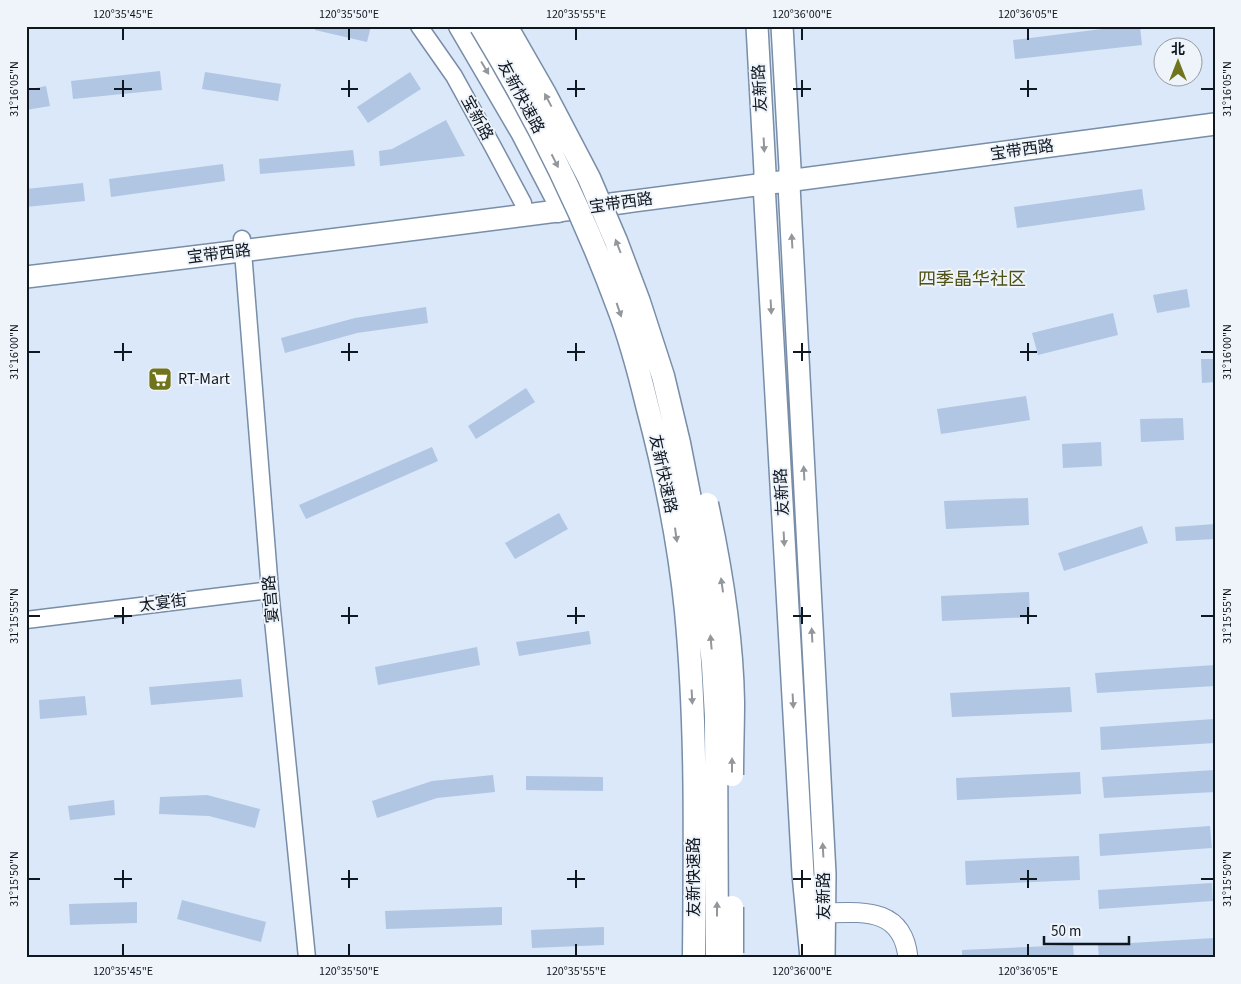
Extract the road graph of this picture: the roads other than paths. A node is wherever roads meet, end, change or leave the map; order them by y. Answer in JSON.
{"nodes":[{"id":1,"x":419,"y":26,"type":"edge"},
{"id":2,"x":460,"y":26,"type":"edge"},
{"id":3,"x":480,"y":26,"type":"edge"},
{"id":4,"x":506,"y":26,"type":"edge"},
{"id":5,"x":757,"y":26,"type":"edge"},
{"id":6,"x":782,"y":26,"type":"edge"},
{"id":7,"x":1215,"y":111,"type":"edge"},
{"id":8,"x":1215,"y":124,"type":"edge"},
{"id":9,"x":790,"y":175,"type":"junction"},
{"id":10,"x":765,"y":178,"type":"junction"},
{"id":11,"x":557,"y":205,"type":"junction"},
{"id":12,"x":523,"y":209,"type":"junction"},
{"id":13,"x":242,"y":245,"type":"junction"},
{"id":14,"x":26,"y":264,"type":"edge"},
{"id":15,"x":26,"y":277,"type":"edge"},
{"id":16,"x":270,"y":590,"type":"junction"},
{"id":17,"x":26,"y":620,"type":"edge"},
{"id":18,"x":824,"y":913,"type":"junction"},
{"id":19,"x":817,"y":955,"type":"edge"},
{"id":20,"x":727,"y":956,"type":"edge"},
{"id":21,"x":307,"y":958,"type":"edge"},
{"id":22,"x":694,"y":958,"type":"edge"},
{"id":23,"x":908,"y":958,"type":"edge"}],
"edges":[{"from":1,"to":12,"type":"street","name":"宝新路"},
{"from":2,"to":11,"type":"highway","one_way":true},
{"from":3,"to":22,"type":"highway","name":"友新快速路","one_way":true,"bridge":true},
{"from":20,"to":4,"type":"highway","name":"友新快速路","one_way":true,"bridge":true},
{"from":5,"to":10,"type":"main road","name":"友新路","one_way":true},
{"from":6,"to":9,"type":"main road","name":"友新路"},
{"from":7,"to":9,"type":"main road","name":"宝带西路"},
{"from":8,"to":9,"type":"main road","name":"宝带西路"},
{"from":9,"to":10,"type":"main road","name":"宝带西路"},
{"from":18,"to":9,"type":"main road","name":"友新路","one_way":true},
{"from":10,"to":11,"type":"main road","name":"宝带西路"},
{"from":10,"to":19,"type":"main road","name":"友新路","one_way":true},
{"from":11,"to":12,"type":"main road","name":"宝带西路"},
{"from":12,"to":13,"type":"main road","name":"宝带西路"},
{"from":13,"to":14,"type":"main road","name":"宝带西路"},
{"from":13,"to":15,"type":"main road","name":"宝带西路"},
{"from":13,"to":16,"type":"street","name":"宴宫路"},
{"from":16,"to":17,"type":"street","name":"太宴街"},
{"from":16,"to":21,"type":"street","name":"宴宫路"},
{"from":18,"to":19,"type":"main road","name":"友新路"},
{"from":18,"to":23,"type":"main road"}]}
